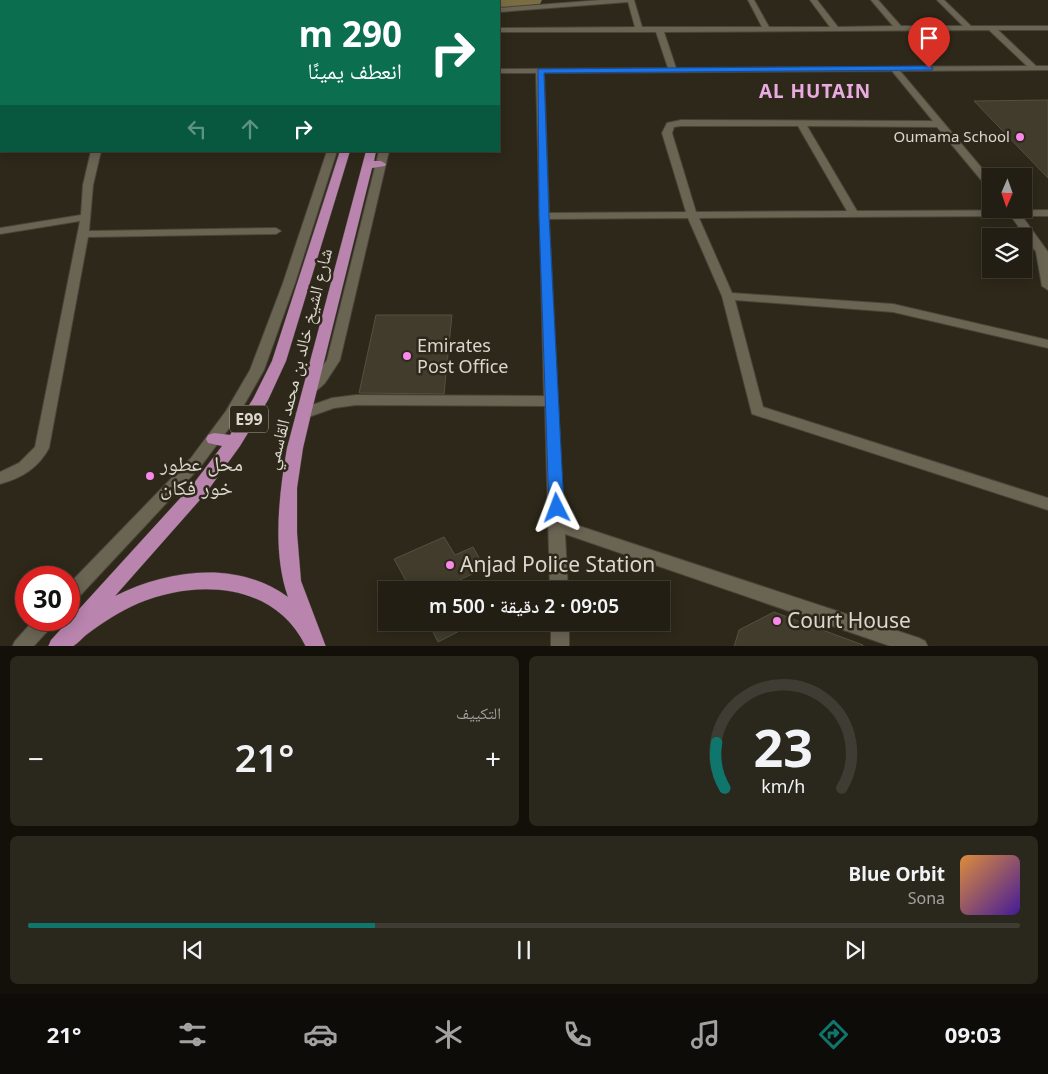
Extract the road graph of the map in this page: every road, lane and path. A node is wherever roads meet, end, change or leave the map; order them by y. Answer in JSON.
{"nodes":[{"id":1,"x":630,"y":0,"type":"edge"},
{"id":2,"x":751,"y":0,"type":"edge"},
{"id":3,"x":813,"y":0,"type":"edge"},
{"id":4,"x":874,"y":0,"type":"edge"},
{"id":5,"x":940,"y":0,"type":"edge"},
{"id":6,"x":500,"y":10,"type":"edge"},
{"id":7,"x":899,"y":28,"type":"junction"},
{"id":8,"x":969,"y":28,"type":"junction"},
{"id":9,"x":991,"y":28,"type":"junction"},
{"id":10,"x":1048,"y":28,"type":"edge"},
{"id":11,"x":639,"y":29,"type":"junction"},
{"id":12,"x":659,"y":29,"type":"junction"},
{"id":13,"x":767,"y":29,"type":"junction"},
{"id":14,"x":836,"y":29,"type":"junction"},
{"id":15,"x":500,"y":30,"type":"edge"},
{"id":16,"x":1034,"y":68,"type":"junction"},
{"id":17,"x":1048,"y":68,"type":"edge"},
{"id":18,"x":894,"y":69,"type":"junction"},
{"id":19,"x":540,"y":70,"type":"junction"},
{"id":20,"x":673,"y":70,"type":"junction"},
{"id":21,"x":500,"y":71,"type":"edge"},
{"id":22,"x":801,"y":123,"type":"junction"},
{"id":23,"x":939,"y":124,"type":"junction"},
{"id":24,"x":96,"y":152,"type":"edge"},
{"id":25,"x":332,"y":152,"type":"edge"},
{"id":26,"x":345,"y":152,"type":"edge"},
{"id":27,"x":383,"y":152,"type":"edge"},
{"id":28,"x":373,"y":160,"type":"edge"},
{"id":29,"x":982,"y":174,"type":"edge"},
{"id":30,"x":982,"y":212,"type":"edge"},
{"id":31,"x":1032,"y":212,"type":"edge"},
{"id":32,"x":1048,"y":213,"type":"edge"},
{"id":33,"x":854,"y":214,"type":"junction"},
{"id":34,"x":692,"y":215,"type":"junction"},
{"id":35,"x":544,"y":216,"type":"junction"},
{"id":36,"x":86,"y":217,"type":"junction"},
{"id":37,"x":1018,"y":218,"type":"edge"},
{"id":38,"x":0,"y":231,"type":"edge"},
{"id":39,"x":276,"y":231,"type":"dead end"},
{"id":40,"x":83,"y":234,"type":"junction"},
{"id":41,"x":1047,"y":267,"type":"edge"},
{"id":42,"x":296,"y":282,"type":"junction"},
{"id":43,"x":1048,"y":286,"type":"edge"},
{"id":44,"x":728,"y":296,"type":"junction"},
{"id":45,"x":1048,"y":344,"type":"edge"},
{"id":46,"x":552,"y":401,"type":"junction"},
{"id":47,"x":303,"y":414,"type":"junction"},
{"id":48,"x":214,"y":439,"type":"junction"},
{"id":49,"x":234,"y":442,"type":"junction"},
{"id":50,"x":0,"y":478,"type":"edge"},
{"id":51,"x":1048,"y":504,"type":"edge"},
{"id":52,"x":557,"y":525,"type":"junction"},
{"id":53,"x":559,"y":581,"type":"edge"},
{"id":54,"x":80,"y":584,"type":"edge"},
{"id":55,"x":35,"y":631,"type":"edge"},
{"id":56,"x":560,"y":631,"type":"edge"},
{"id":57,"x":314,"y":641,"type":"edge"},
{"id":58,"x":62,"y":642,"type":"edge"},
{"id":59,"x":20,"y":646,"type":"edge"},
{"id":60,"x":560,"y":646,"type":"edge"},
{"id":61,"x":920,"y":646,"type":"edge"}],
"edges":[{"from":1,"to":6,"type":"street"},
{"from":1,"to":11,"type":"street"},
{"from":2,"to":13,"type":"street"},
{"from":3,"to":14,"type":"street"},
{"from":4,"to":7,"type":"street"},
{"from":5,"to":8,"type":"street"},
{"from":7,"to":8,"type":"street"},
{"from":7,"to":14,"type":"street"},
{"from":8,"to":9,"type":"street"},
{"from":9,"to":10,"type":"street"},
{"from":9,"to":16,"type":"street"},
{"from":11,"to":12,"type":"street"},
{"from":11,"to":15,"type":"street"},
{"from":12,"to":13,"type":"street"},
{"from":12,"to":20,"type":"street"},
{"from":13,"to":14,"type":"street"},
{"from":16,"to":17,"type":"street"},
{"from":16,"to":18,"type":"street"},
{"from":18,"to":20,"type":"street"},
{"from":18,"to":23,"type":"street"},
{"from":19,"to":20,"type":"street"},
{"from":19,"to":21,"type":"street"},
{"from":19,"to":35,"type":"street"},
{"from":22,"to":23,"type":"street"},
{"from":22,"to":33,"type":"street"},
{"from":22,"to":34,"type":"street"},
{"from":23,"to":29,"type":"street"},
{"from":24,"to":36,"type":"street"},
{"from":25,"to":42,"type":"street"},
{"from":26,"to":42,"type":"highway","name":"شارع الشيخ خالد بن محمد القاسمي","number":"E99"},
{"from":27,"to":28,"type":"street"},
{"from":28,"to":47,"type":"highway","name":"شارع الشيخ خالد بن محمد القاسمي"},
{"from":30,"to":33,"type":"street"},
{"from":31,"to":32,"type":"street"},
{"from":33,"to":34,"type":"street"},
{"from":34,"to":35,"type":"street"},
{"from":34,"to":44,"type":"street"},
{"from":35,"to":46,"type":"street"},
{"from":36,"to":38,"type":"street"},
{"from":36,"to":40,"type":"street"},
{"from":37,"to":41,"type":"street"},
{"from":39,"to":40,"type":"street"},
{"from":40,"to":50,"type":"street"},
{"from":41,"to":43,"type":"street"},
{"from":42,"to":48,"type":"street"},
{"from":42,"to":49,"type":"highway","name":"شارع الشيخ خالد بن محمد القاسمي","number":"E99"},
{"from":44,"to":45,"type":"street"},
{"from":44,"to":51,"type":"street"},
{"from":46,"to":47,"type":"street"},
{"from":46,"to":52,"type":"street"},
{"from":47,"to":57,"type":"highway","name":"شارع الشيخ خالد بن محمد القاسمي"},
{"from":48,"to":49,"type":"highway"},
{"from":48,"to":54,"type":"street"},
{"from":49,"to":58,"type":"highway","name":"شارع الشيخ خالد بن محمد القاسمي","number":"E99"},
{"from":52,"to":53,"type":"street"},
{"from":52,"to":61,"type":"street"},
{"from":55,"to":59,"type":"street"},
{"from":56,"to":60,"type":"street"},
{"from":57,"to":58,"type":"highway"}]}
